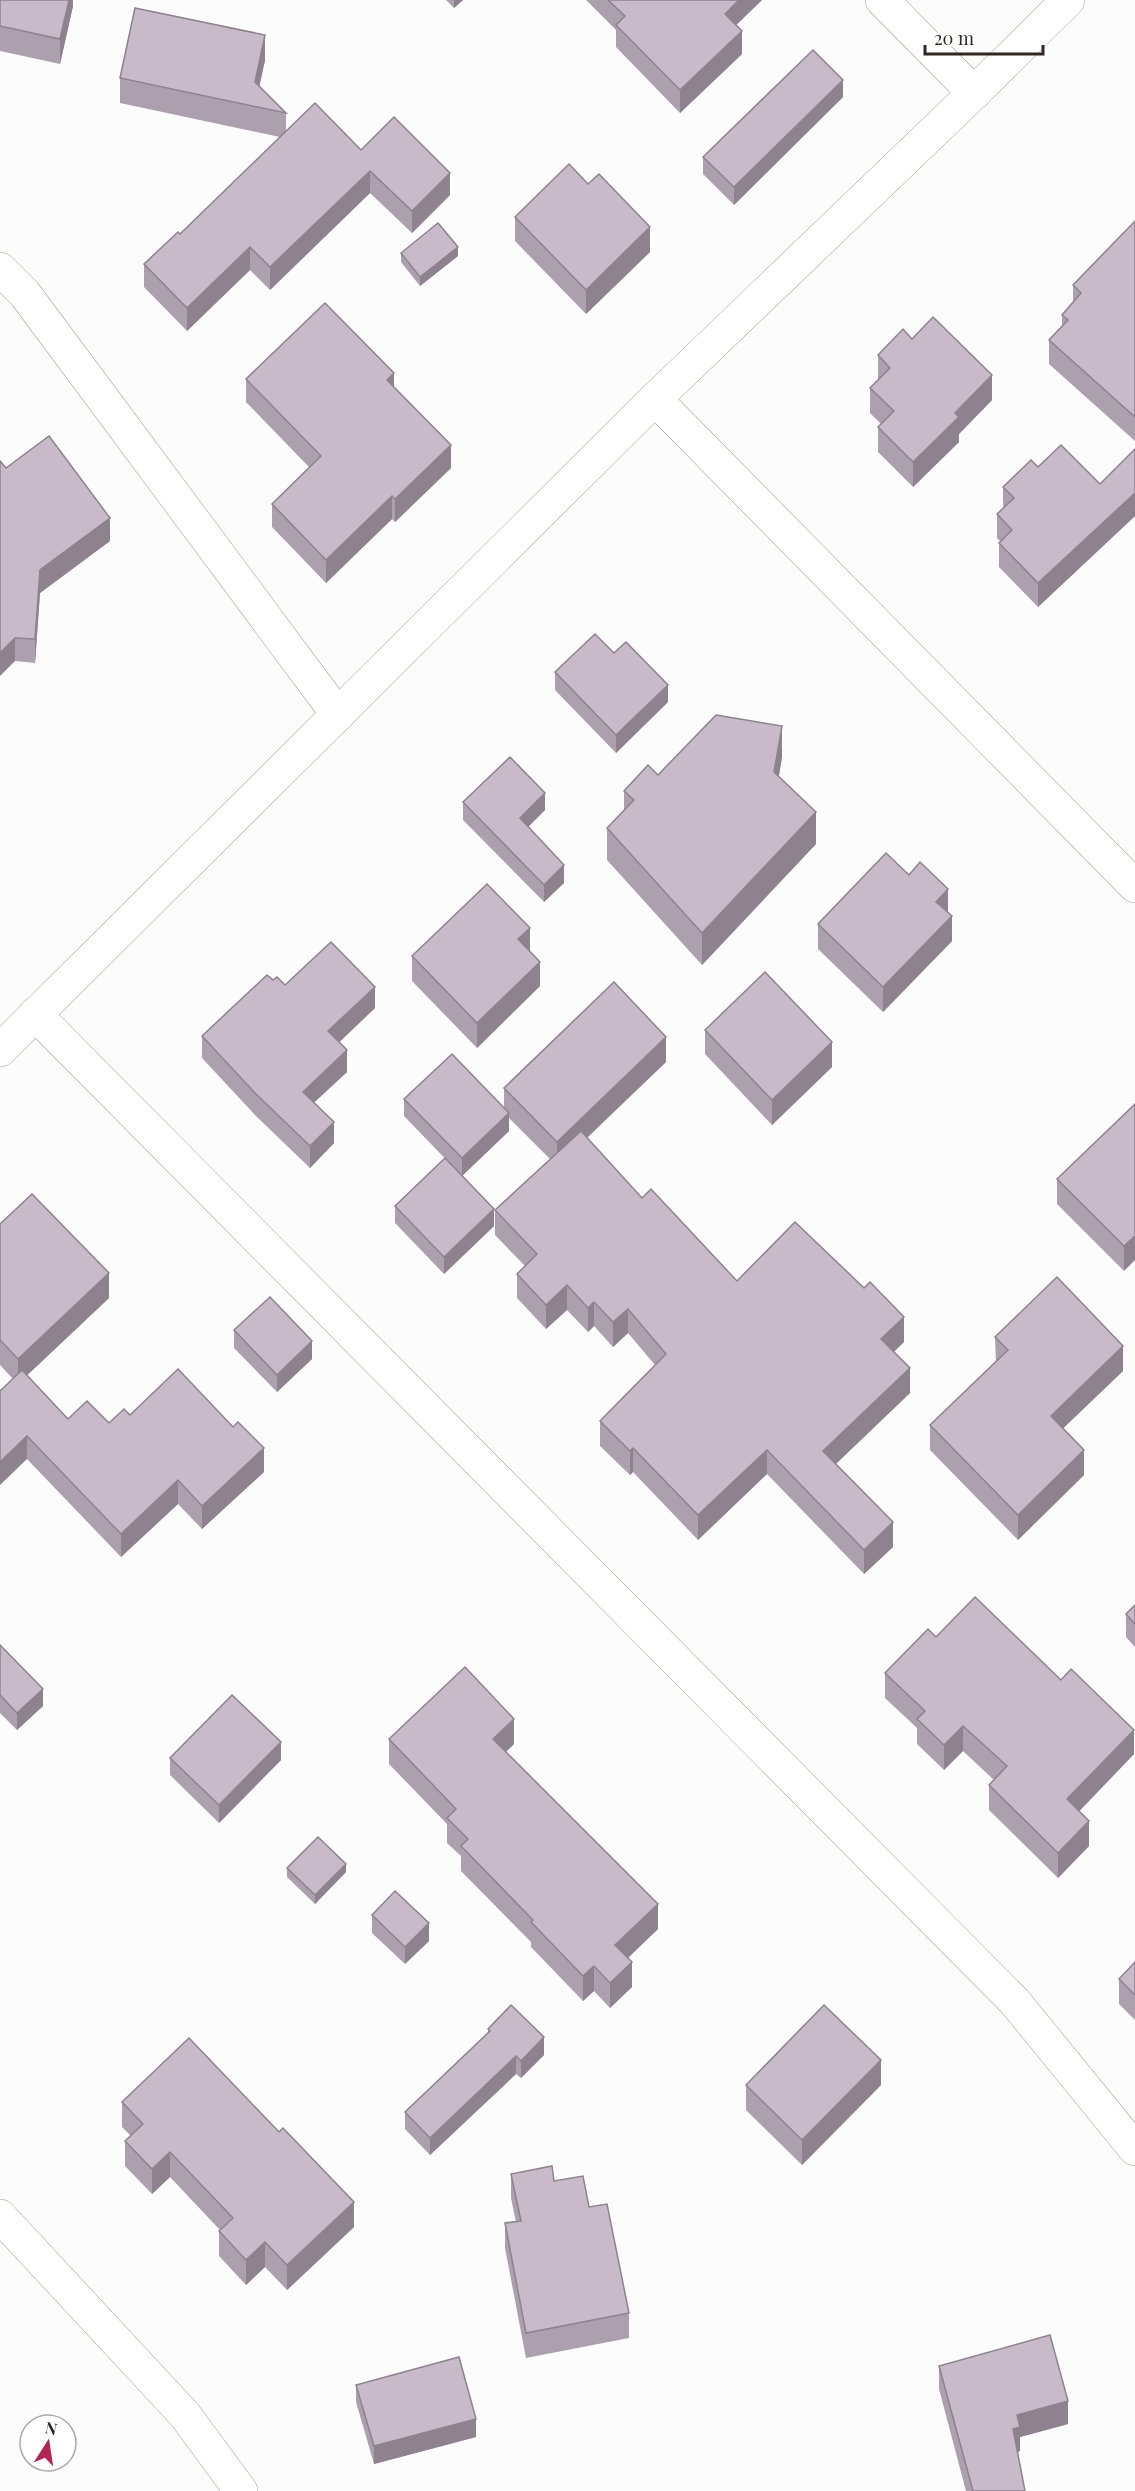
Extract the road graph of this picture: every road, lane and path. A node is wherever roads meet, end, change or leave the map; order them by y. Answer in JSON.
{"nodes":[{"id":1,"x":882,"y":0,"type":"edge"},
{"id":2,"x":1068,"y":0,"type":"edge"},
{"id":3,"x":974,"y":93,"type":"junction"},
{"id":4,"x":0,"y":270,"type":"edge"},
{"id":5,"x":655,"y":399,"type":"junction"},
{"id":6,"x":338,"y":715,"type":"junction"},
{"id":7,"x":1135,"y":886,"type":"edge"},
{"id":8,"x":35,"y":1014,"type":"junction"},
{"id":9,"x":0,"y":1050,"type":"edge"},
{"id":10,"x":1135,"y":2149,"type":"edge"},
{"id":11,"x":0,"y":2216,"type":"edge"},
{"id":12,"x":241,"y":2491,"type":"edge"}],
"edges":[{"from":1,"to":3,"type":"street"},
{"from":2,"to":3,"type":"street"},
{"from":3,"to":5,"type":"street"},
{"from":4,"to":6,"type":"street"},
{"from":5,"to":6,"type":"street"},
{"from":5,"to":7,"type":"street"},
{"from":6,"to":8,"type":"street"},
{"from":8,"to":9,"type":"street"},
{"from":8,"to":10,"type":"street"},
{"from":11,"to":12,"type":"street"}]}
